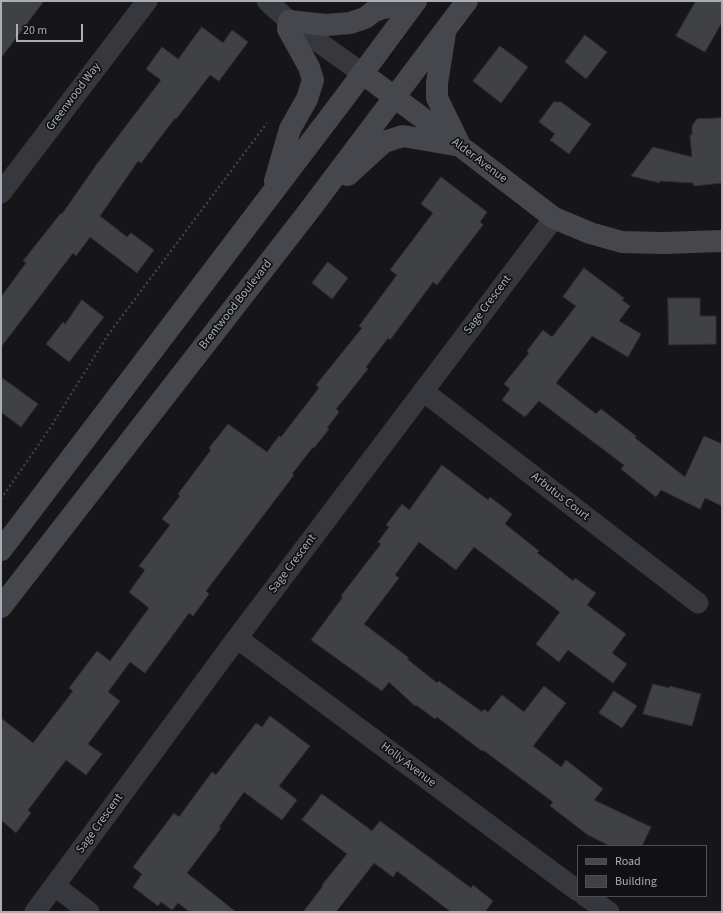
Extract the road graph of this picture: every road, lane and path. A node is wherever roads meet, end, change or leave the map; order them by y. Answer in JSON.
{"nodes":[{"id":1,"x":148,"y":1,"type":"edge"},
{"id":2,"x":267,"y":1,"type":"edge"},
{"id":3,"x":409,"y":1,"type":"edge"},
{"id":4,"x":416,"y":1,"type":"edge"},
{"id":5,"x":467,"y":1,"type":"edge"},
{"id":6,"x":289,"y":21,"type":"junction"},
{"id":7,"x":445,"y":30,"type":"junction"},
{"id":8,"x":362,"y":73,"type":"junction"},
{"id":9,"x":396,"y":97,"type":"junction"},
{"id":10,"x":268,"y":123,"type":"dead end"},
{"id":11,"x":460,"y":146,"type":"junction"},
{"id":12,"x":272,"y":191,"type":"junction"},
{"id":13,"x":1,"y":193,"type":"edge"},
{"id":14,"x":308,"y":212,"type":"junction"},
{"id":15,"x":554,"y":218,"type":"junction"},
{"id":16,"x":722,"y":241,"type":"edge"},
{"id":17,"x":423,"y":391,"type":"junction"},
{"id":18,"x":1,"y":499,"type":"edge"},
{"id":19,"x":1,"y":550,"type":"edge"},
{"id":20,"x":698,"y":603,"type":"dead end"},
{"id":21,"x":1,"y":607,"type":"edge"},
{"id":22,"x":237,"y":638,"type":"junction"},
{"id":23,"x":56,"y":886,"type":"junction"},
{"id":24,"x":577,"y":890,"type":"edge"},
{"id":25,"x":586,"y":897,"type":"edge"},
{"id":26,"x":35,"y":912,"type":"edge"},
{"id":27,"x":89,"y":912,"type":"edge"},
{"id":28,"x":608,"y":912,"type":"edge"}],
"edges":[{"from":1,"to":13,"type":"street","name":"Greenwood Way"},
{"from":2,"to":6,"type":"street","name":"Alder Avenue"},
{"from":3,"to":6,"type":"main road"},
{"from":4,"to":8,"type":"main road"},
{"from":5,"to":7,"type":"main road","name":"Brentwood Boulevard"},
{"from":6,"to":8,"type":"street","name":"Alder Avenue"},
{"from":6,"to":12,"type":"main road"},
{"from":7,"to":9,"type":"main road","name":"Brentwood Boulevard"},
{"from":7,"to":11,"type":"main road"},
{"from":8,"to":9,"type":"main road","name":"Alder Avenue"},
{"from":8,"to":12,"type":"main road"},
{"from":9,"to":11,"type":"main road","name":"Alder Avenue"},
{"from":9,"to":14,"type":"main road","name":"Brentwood Boulevard"},
{"from":10,"to":18,"type":"path"},
{"from":11,"to":14,"type":"main road"},
{"from":11,"to":15,"type":"main road","name":"Alder Avenue"},
{"from":12,"to":19,"type":"main road"},
{"from":14,"to":21,"type":"main road","name":"Brentwood Boulevard"},
{"from":15,"to":16,"type":"main road","name":"Alder Avenue"},
{"from":15,"to":17,"type":"street","name":"Sage Crescent"},
{"from":17,"to":20,"type":"street","name":"Arbutus Court"},
{"from":17,"to":22,"type":"street","name":"Sage Crescent"},
{"from":22,"to":23,"type":"street","name":"Sage Crescent"},
{"from":22,"to":24,"type":"street","name":"Holly Avenue"},
{"from":23,"to":26,"type":"street","name":"Sage Crescent"},
{"from":23,"to":27,"type":"street"},
{"from":25,"to":28,"type":"street"}]}
